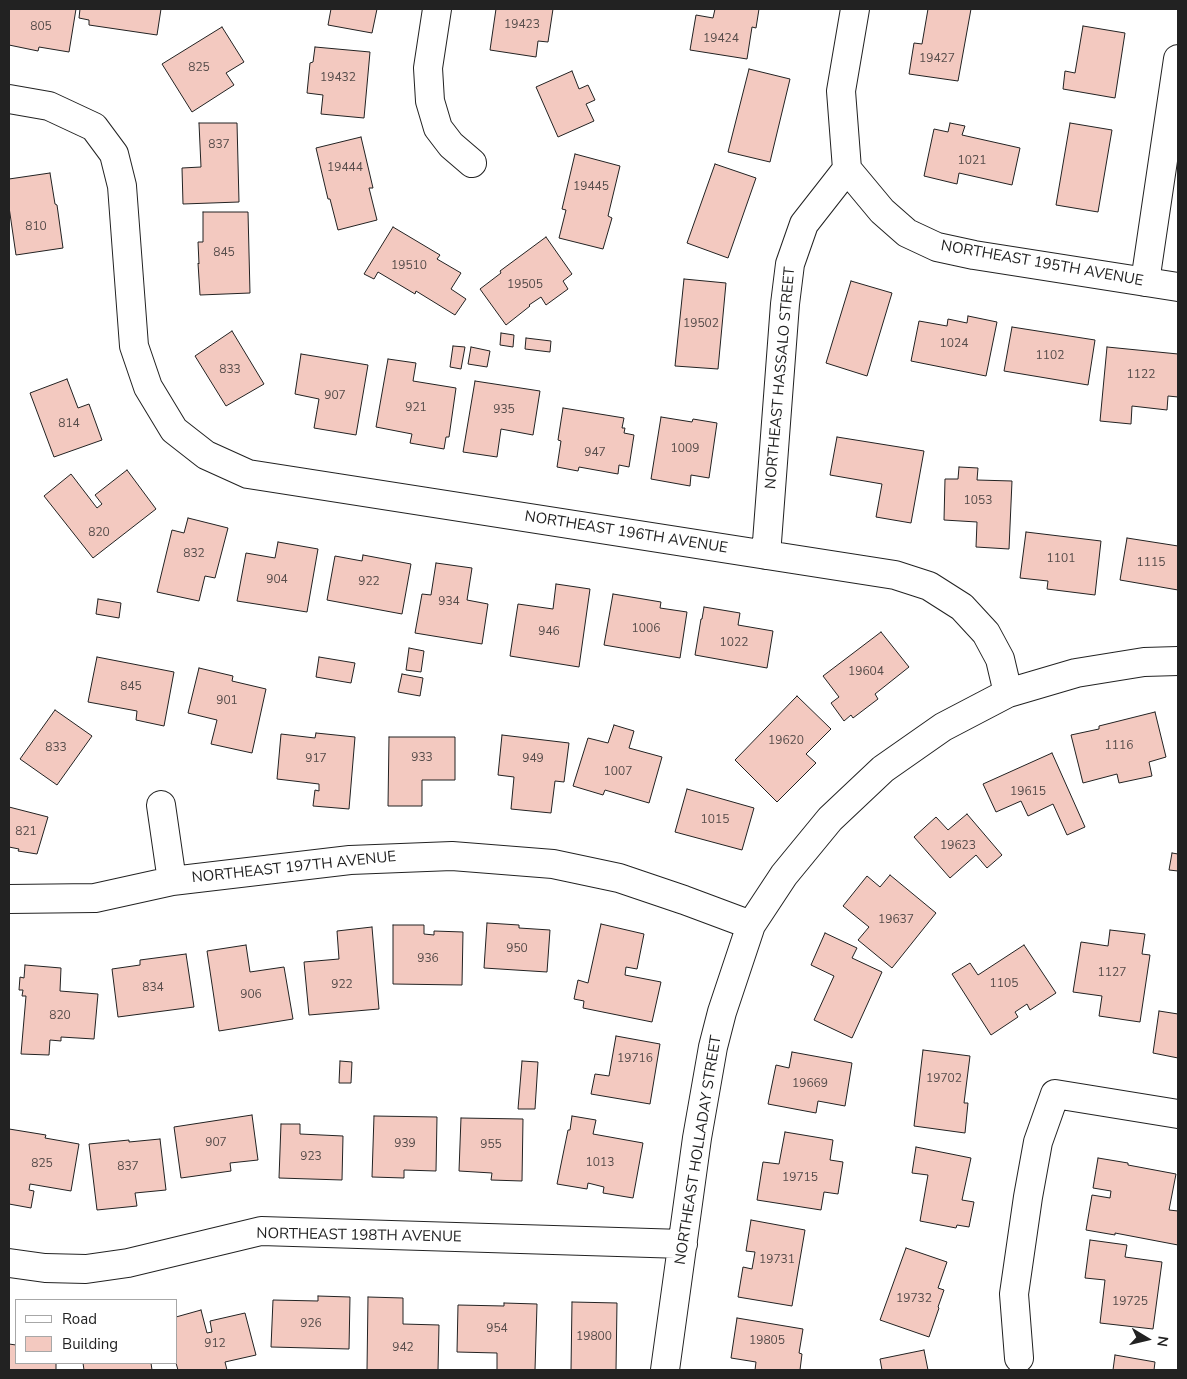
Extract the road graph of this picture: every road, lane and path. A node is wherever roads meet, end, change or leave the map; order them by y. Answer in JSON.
{"nodes":[{"id":1,"x":437,"y":9,"type":"edge"},
{"id":2,"x":855,"y":9,"type":"edge"},
{"id":3,"x":1178,"y":59,"type":"edge"},
{"id":4,"x":9,"y":99,"type":"edge"},
{"id":5,"x":472,"y":163,"type":"dead end"},
{"id":6,"x":847,"y":169,"type":"junction"},
{"id":7,"x":1145,"y":282,"type":"junction"},
{"id":8,"x":1178,"y":287,"type":"edge"},
{"id":9,"x":766,"y":555,"type":"junction"},
{"id":10,"x":1178,"y":661,"type":"edge"},
{"id":11,"x":1008,"y":693,"type":"junction"},
{"id":12,"x":161,"y":806,"type":"dead end"},
{"id":13,"x":172,"y":881,"type":"junction"},
{"id":14,"x":9,"y":898,"type":"edge"},
{"id":15,"x":751,"y":925,"type":"junction"},
{"id":16,"x":1178,"y":1114,"type":"edge"},
{"id":17,"x":683,"y":1244,"type":"junction"},
{"id":18,"x":9,"y":1262,"type":"edge"},
{"id":19,"x":1019,"y":1358,"type":"dead end"},
{"id":20,"x":665,"y":1370,"type":"edge"}],
"edges":[{"from":1,"to":5,"type":"street"},
{"from":2,"to":6,"type":"street"},
{"from":3,"to":7,"type":"street"},
{"from":4,"to":9,"type":"street","name":"NORTHEAST 196TH AVENUE"},
{"from":6,"to":7,"type":"street","name":"NORTHEAST 195TH AVENUE"},
{"from":6,"to":9,"type":"street","name":"NORTHEAST HASSALO STREET"},
{"from":7,"to":8,"type":"street","name":"NORTHEAST 195TH AVENUE"},
{"from":9,"to":11,"type":"street","name":"NORTHEAST 196TH AVENUE"},
{"from":10,"to":11,"type":"street"},
{"from":11,"to":15,"type":"street","name":"NORTHEAST HOLLADAY STREET"},
{"from":12,"to":13,"type":"street"},
{"from":13,"to":14,"type":"street","name":"NORTHEAST 197TH AVENUE"},
{"from":13,"to":15,"type":"street","name":"NORTHEAST 197TH AVENUE"},
{"from":15,"to":17,"type":"street","name":"NORTHEAST HOLLADAY STREET"},
{"from":16,"to":19,"type":"street"},
{"from":17,"to":18,"type":"street","name":"NORTHEAST 198TH AVENUE"},
{"from":17,"to":20,"type":"street","name":"NORTHEAST HOLLADAY STREET"}]}
